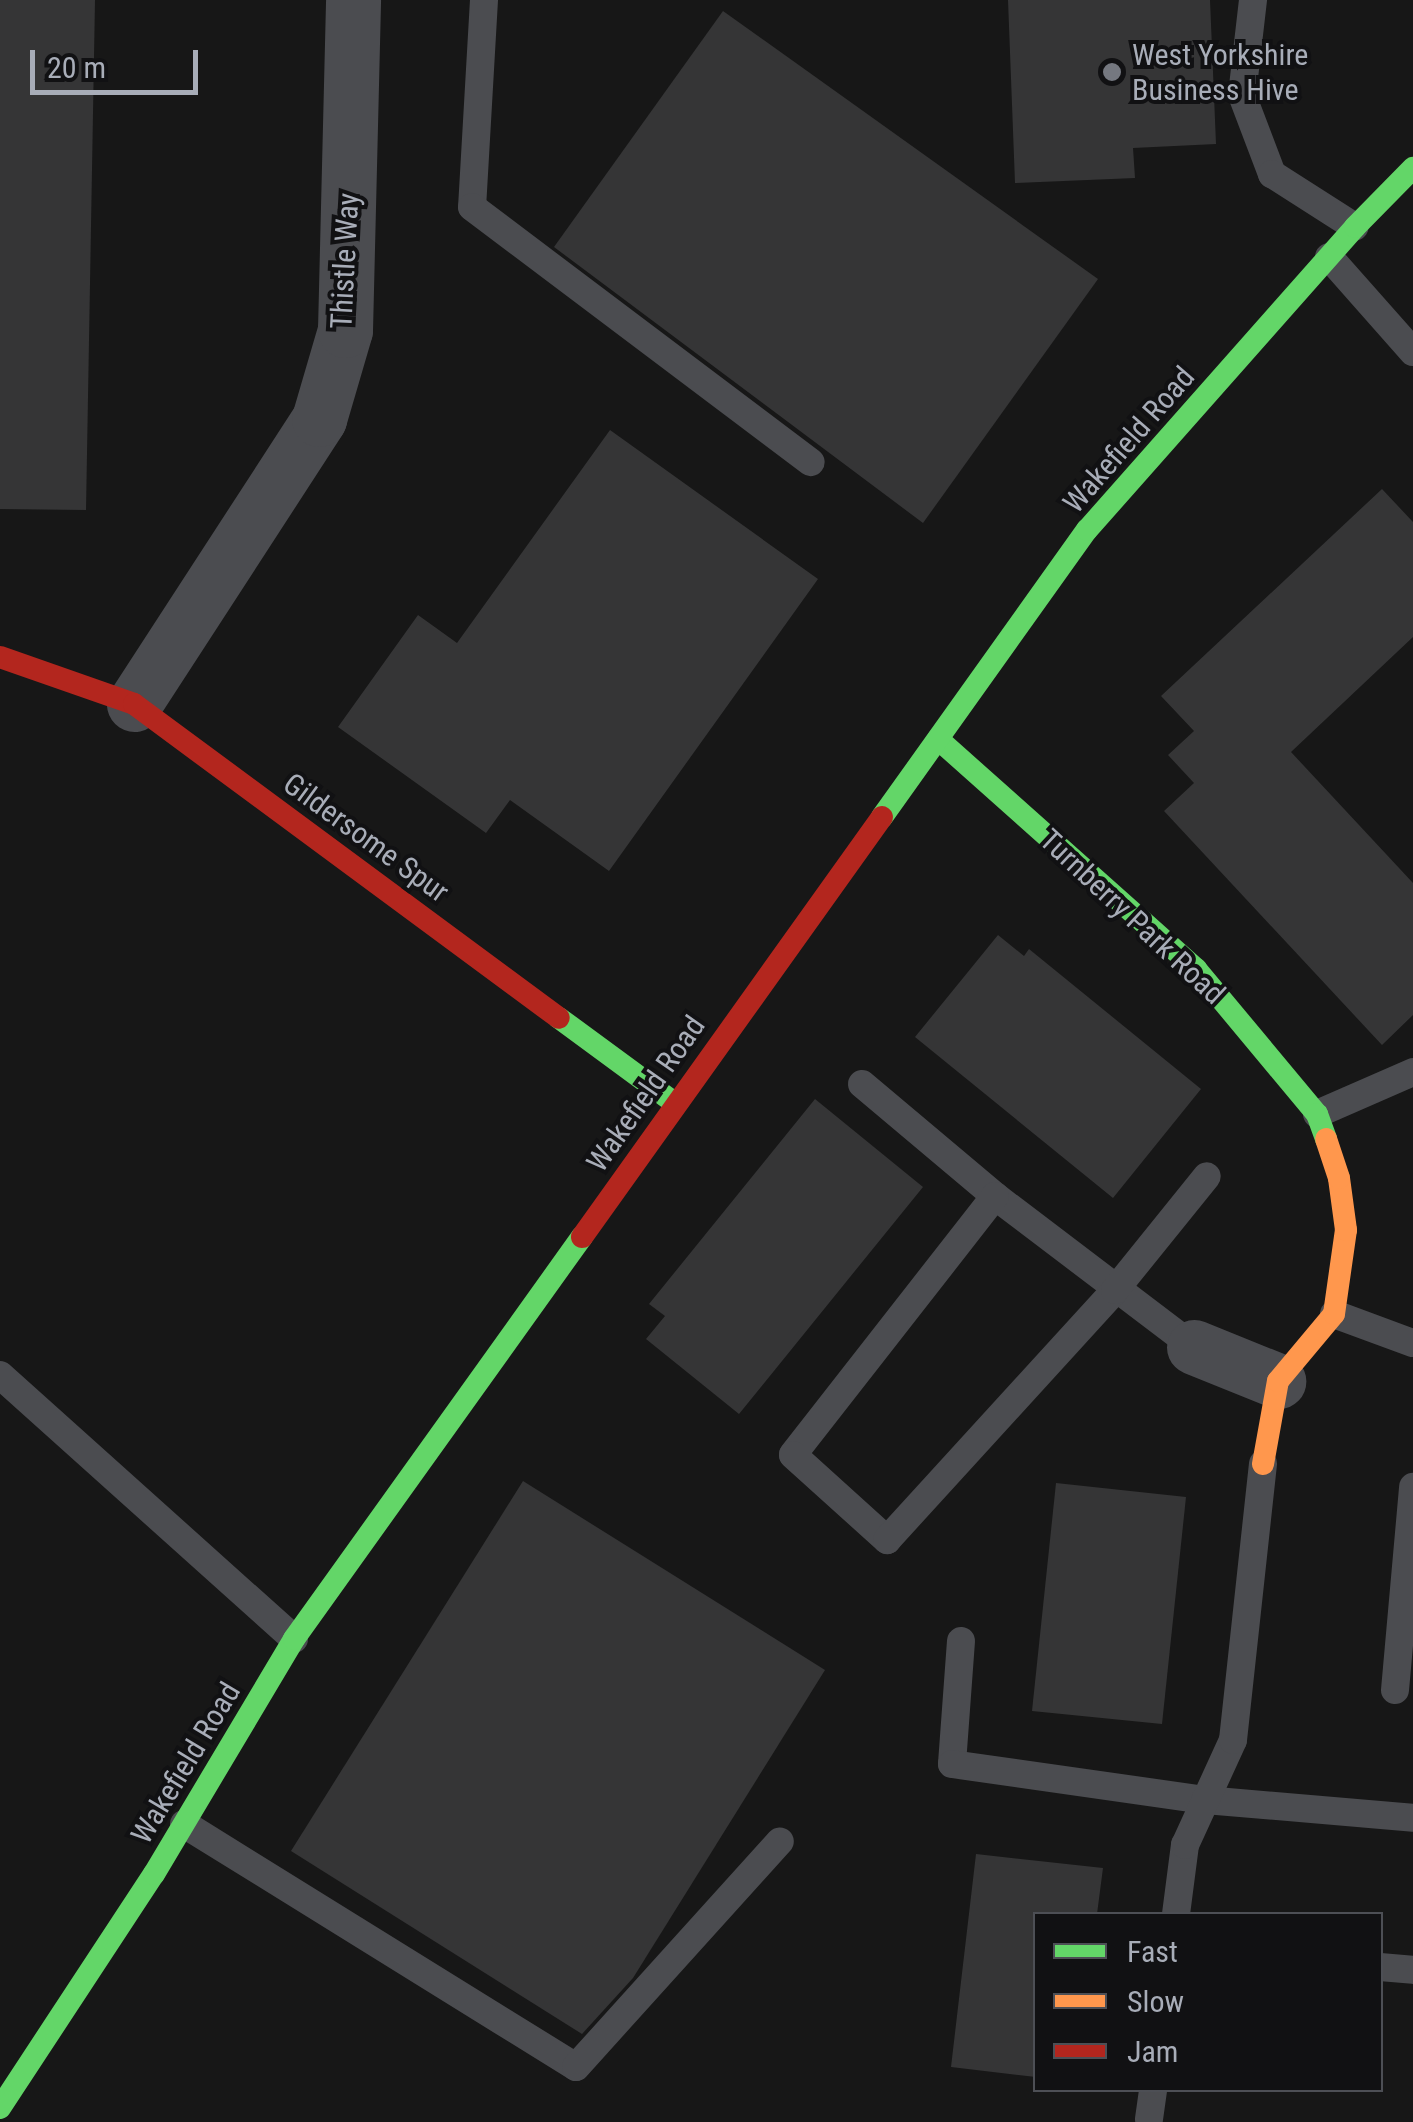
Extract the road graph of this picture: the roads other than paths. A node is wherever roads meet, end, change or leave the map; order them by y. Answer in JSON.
{"nodes":[{"id":1,"x":353,"y":0,"type":"edge"},
{"id":2,"x":484,"y":0,"type":"edge"},
{"id":3,"x":1253,"y":0,"type":"edge"},
{"id":4,"x":1413,"y":168,"type":"edge"},
{"id":5,"x":1354,"y":226,"type":"junction"},
{"id":6,"x":1329,"y":257,"type":"junction"},
{"id":7,"x":1413,"y":352,"type":"edge"},
{"id":8,"x":811,"y":462,"type":"dead end"},
{"id":9,"x":0,"y":657,"type":"edge"},
{"id":10,"x":134,"y":704,"type":"junction"},
{"id":11,"x":938,"y":739,"type":"junction"},
{"id":12,"x":1413,"y":1072,"type":"edge"},
{"id":13,"x":862,"y":1084,"type":"dead end"},
{"id":14,"x":676,"y":1104,"type":"junction"},
{"id":15,"x":1317,"y":1114,"type":"junction"},
{"id":16,"x":1207,"y":1176,"type":"dead end"},
{"id":17,"x":995,"y":1196,"type":"junction"},
{"id":18,"x":1115,"y":1290,"type":"junction"},
{"id":19,"x":1334,"y":1314,"type":"junction"},
{"id":20,"x":1413,"y":1343,"type":"edge"},
{"id":21,"x":1194,"y":1347,"type":"joint"},
{"id":22,"x":0,"y":1375,"type":"edge"},
{"id":23,"x":1278,"y":1381,"type":"junction"},
{"id":24,"x":1263,"y":1464,"type":"joint"},
{"id":25,"x":1413,"y":1488,"type":"edge"},
{"id":26,"x":294,"y":1639,"type":"junction"},
{"id":27,"x":961,"y":1641,"type":"dead end"},
{"id":28,"x":1395,"y":1690,"type":"dead end"},
{"id":29,"x":1205,"y":1800,"type":"junction"},
{"id":30,"x":1413,"y":1818,"type":"edge"},
{"id":31,"x":184,"y":1824,"type":"junction"},
{"id":32,"x":780,"y":1840,"type":"dead end"},
{"id":33,"x":1176,"y":1912,"type":"edge"},
{"id":34,"x":1383,"y":1967,"type":"edge"},
{"id":35,"x":1413,"y":1970,"type":"edge"},
{"id":36,"x":1153,"y":2092,"type":"edge"},
{"id":37,"x":0,"y":2108,"type":"edge"},
{"id":38,"x":1149,"y":2119,"type":"dead end"}],
"edges":[{"from":1,"to":10,"type":"street","name":"Thistle Way"},
{"from":2,"to":8,"type":"lane"},
{"from":3,"to":5,"type":"lane"},
{"from":4,"to":5,"type":"main road","name":"Wakefield Road"},
{"from":5,"to":6,"type":"main road","name":"Wakefield Road"},
{"from":6,"to":7,"type":"lane"},
{"from":6,"to":11,"type":"main road","name":"Wakefield Road"},
{"from":9,"to":10,"type":"main road","name":"Gildersome Spur"},
{"from":10,"to":14,"type":"main road","name":"Gildersome Spur"},
{"from":11,"to":14,"type":"main road","name":"Wakefield Road"},
{"from":11,"to":15,"type":"main road","name":"Turnberry Park Road"},
{"from":12,"to":15,"type":"lane"},
{"from":13,"to":17,"type":"lane"},
{"from":14,"to":26,"type":"main road","name":"Wakefield Road"},
{"from":15,"to":19,"type":"main road","name":"Turnberry Park Road"},
{"from":16,"to":18,"type":"lane"},
{"from":17,"to":18,"type":"lane"},
{"from":17,"to":18,"type":"lane"},
{"from":18,"to":21,"type":"lane"},
{"from":19,"to":20,"type":"lane"},
{"from":19,"to":23,"type":"main road"},
{"from":21,"to":23,"type":"street"},
{"from":22,"to":26,"type":"lane"},
{"from":23,"to":24,"type":"main road"},
{"from":24,"to":29,"type":"lane"},
{"from":25,"to":28,"type":"lane"},
{"from":26,"to":31,"type":"main road","name":"Wakefield Road"},
{"from":27,"to":29,"type":"lane"},
{"from":29,"to":30,"type":"lane"},
{"from":29,"to":33,"type":"lane"},
{"from":31,"to":32,"type":"lane"},
{"from":31,"to":37,"type":"main road","name":"Wakefield Road"},
{"from":34,"to":35,"type":"lane"},
{"from":36,"to":38,"type":"lane"}]}
